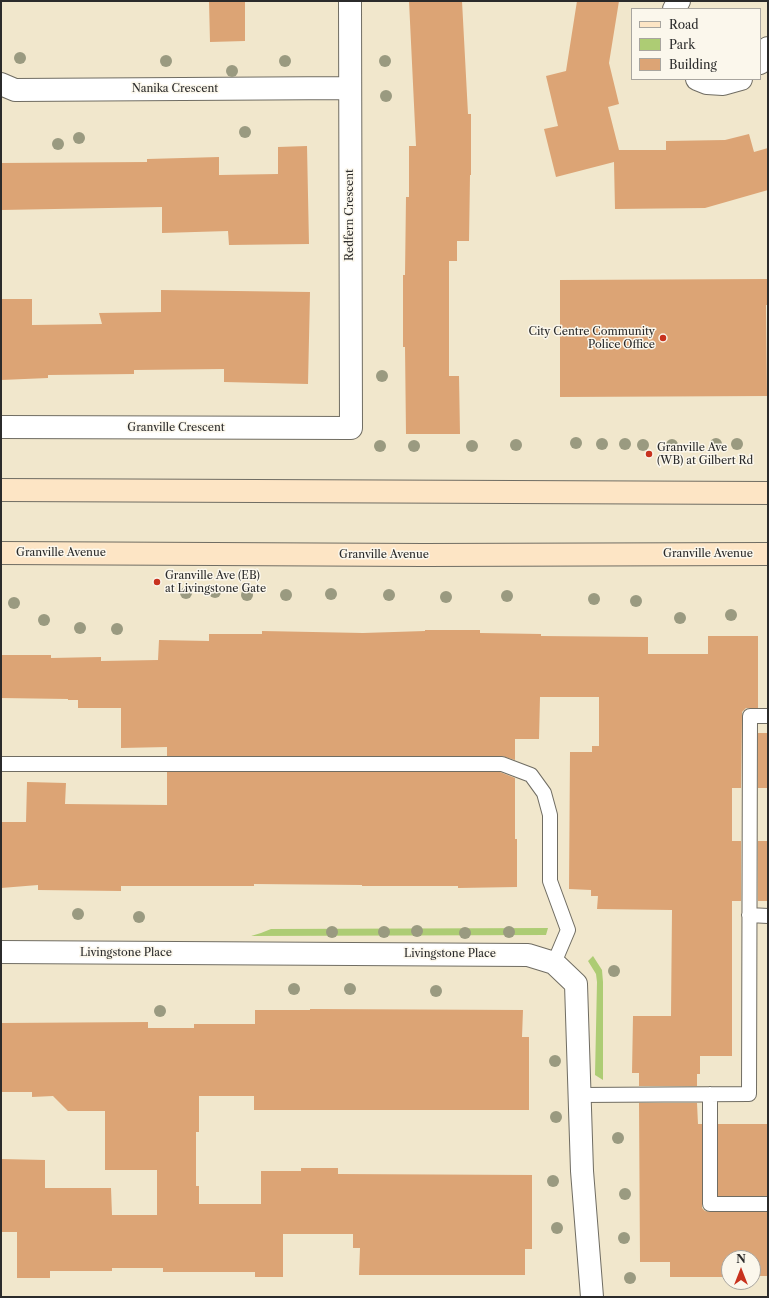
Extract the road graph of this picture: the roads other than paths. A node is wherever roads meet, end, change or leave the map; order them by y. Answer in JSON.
{"nodes":[{"id":1,"x":350,"y":1,"type":"edge"},
{"id":2,"x":768,"y":48,"type":"edge"},
{"id":3,"x":761,"y":61,"type":"edge"},
{"id":4,"x":700,"y":80,"type":"edge"},
{"id":5,"x":737,"y":80,"type":"edge"},
{"id":6,"x":1,"y":84,"type":"edge"},
{"id":7,"x":350,"y":88,"type":"junction"},
{"id":8,"x":1,"y":427,"type":"edge"},
{"id":9,"x":351,"y":428,"type":"joint"},
{"id":10,"x":1,"y":490,"type":"edge"},
{"id":11,"x":768,"y":493,"type":"edge"},
{"id":12,"x":1,"y":553,"type":"edge"},
{"id":13,"x":768,"y":554,"type":"edge"},
{"id":14,"x":768,"y":716,"type":"edge"},
{"id":15,"x":1,"y":764,"type":"edge"},
{"id":16,"x":749,"y":915,"type":"junction"},
{"id":17,"x":768,"y":916,"type":"edge"},
{"id":18,"x":1,"y":952,"type":"edge"},
{"id":19,"x":554,"y":963,"type":"junction"},
{"id":20,"x":710,"y":1094,"type":"junction"},
{"id":21,"x":579,"y":1095,"type":"junction"},
{"id":22,"x":768,"y":1204,"type":"edge"},
{"id":23,"x":592,"y":1297,"type":"edge"}],
"edges":[{"from":1,"to":7,"type":"street","name":"Redfern Crescent"},
{"from":2,"to":3,"type":"street"},
{"from":4,"to":5,"type":"street"},
{"from":6,"to":7,"type":"street","name":"Nanika Crescent"},
{"from":7,"to":9,"type":"street","name":"Redfern Crescent"},
{"from":8,"to":9,"type":"street","name":"Granville Crescent"},
{"from":10,"to":11,"type":"main road"},
{"from":12,"to":13,"type":"main road","name":"Granville Avenue"},
{"from":14,"to":16,"type":"lane"},
{"from":15,"to":19,"type":"lane"},
{"from":16,"to":17,"type":"lane"},
{"from":16,"to":20,"type":"lane"},
{"from":18,"to":19,"type":"street","name":"Livingstone Place"},
{"from":19,"to":21,"type":"street","name":"Livingstone Place"},
{"from":20,"to":21,"type":"lane"},
{"from":20,"to":22,"type":"lane"},
{"from":21,"to":23,"type":"street","name":"Livingstone Place"}]}
